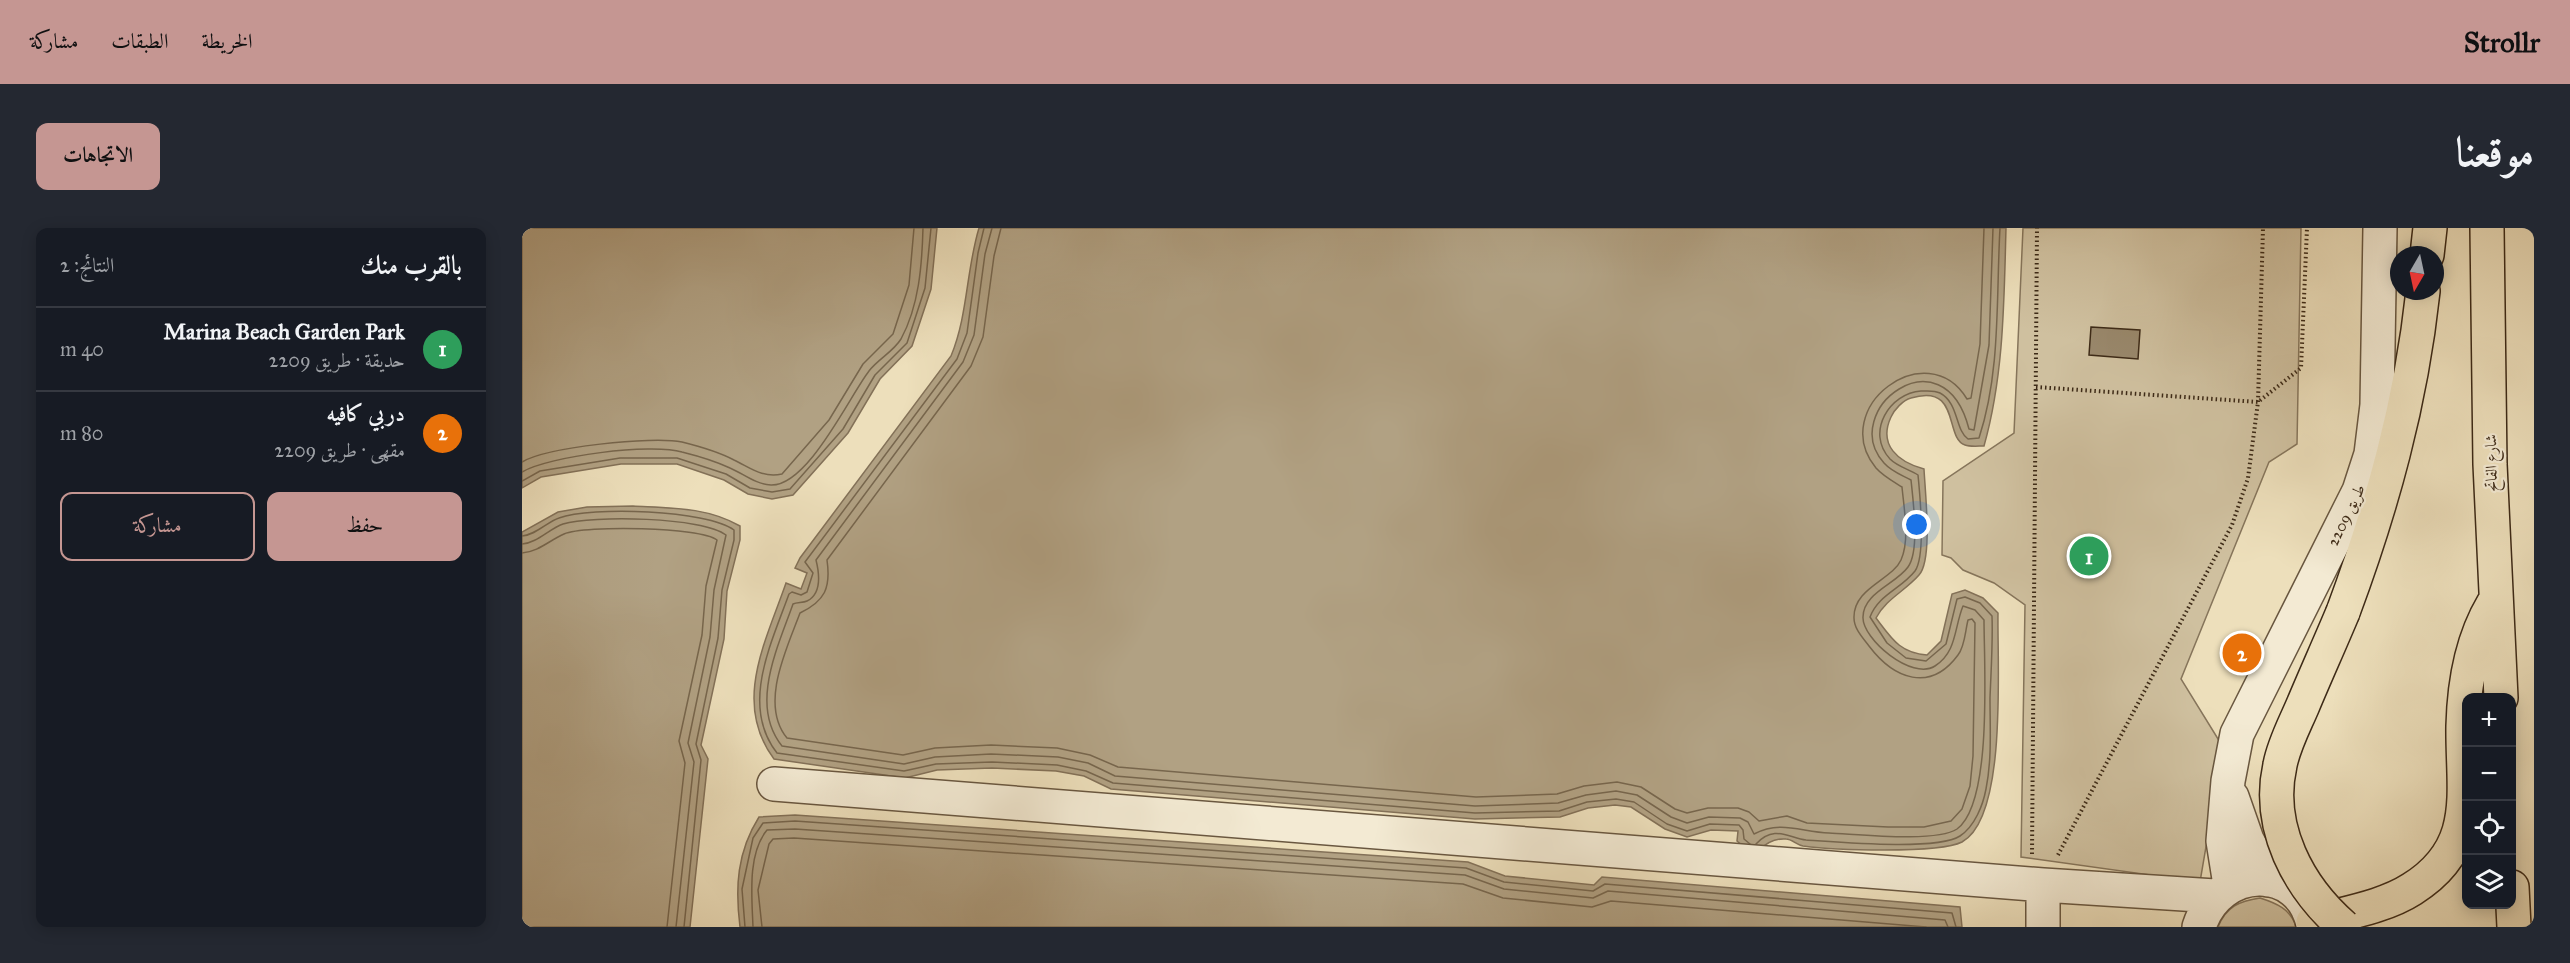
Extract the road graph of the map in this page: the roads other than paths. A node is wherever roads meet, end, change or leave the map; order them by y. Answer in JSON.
{"nodes":[{"id":1,"x":2380,"y":228,"type":"edge"},
{"id":2,"x":2430,"y":228,"type":"edge"},
{"id":3,"x":2487,"y":228,"type":"edge"},
{"id":4,"x":2428,"y":246,"type":"edge"},
{"id":5,"x":2422,"y":300,"type":"edge"},
{"id":6,"x":2495,"y":600,"type":"junction"},
{"id":7,"x":2501,"y":693,"type":"edge"},
{"id":8,"x":2228,"y":782,"type":"junction"},
{"id":9,"x":774,"y":784,"type":"dead end"},
{"id":10,"x":2268,"y":880,"type":"junction"},
{"id":11,"x":2043,"y":885,"type":"junction"},
{"id":12,"x":2222,"y":891,"type":"junction"},
{"id":13,"x":2513,"y":909,"type":"edge"},
{"id":14,"x":2324,"y":925,"type":"edge"},
{"id":15,"x":2043,"y":927,"type":"edge"},
{"id":16,"x":2199,"y":927,"type":"edge"},
{"id":17,"x":2514,"y":927,"type":"edge"}],
"edges":[{"from":1,"to":8,"type":"street","name":"طريق 2209"},
{"from":2,"to":4,"type":"main road"},
{"from":3,"to":6,"type":"main road","name":"شارع الفاتح"},
{"from":5,"to":14,"type":"main road","bridge":true},
{"from":6,"to":7,"type":"main road","name":"شارع الفاتح"},
{"from":6,"to":14,"type":"main road"},
{"from":8,"to":10,"type":"street"},
{"from":8,"to":12,"type":"street","name":"طريق 2209"},
{"from":9,"to":11,"type":"street"},
{"from":10,"to":12,"type":"street"},
{"from":10,"to":14,"type":"street"},
{"from":11,"to":12,"type":"street"},
{"from":11,"to":15,"type":"street"},
{"from":12,"to":16,"type":"street"},
{"from":13,"to":17,"type":"main road"}]}
